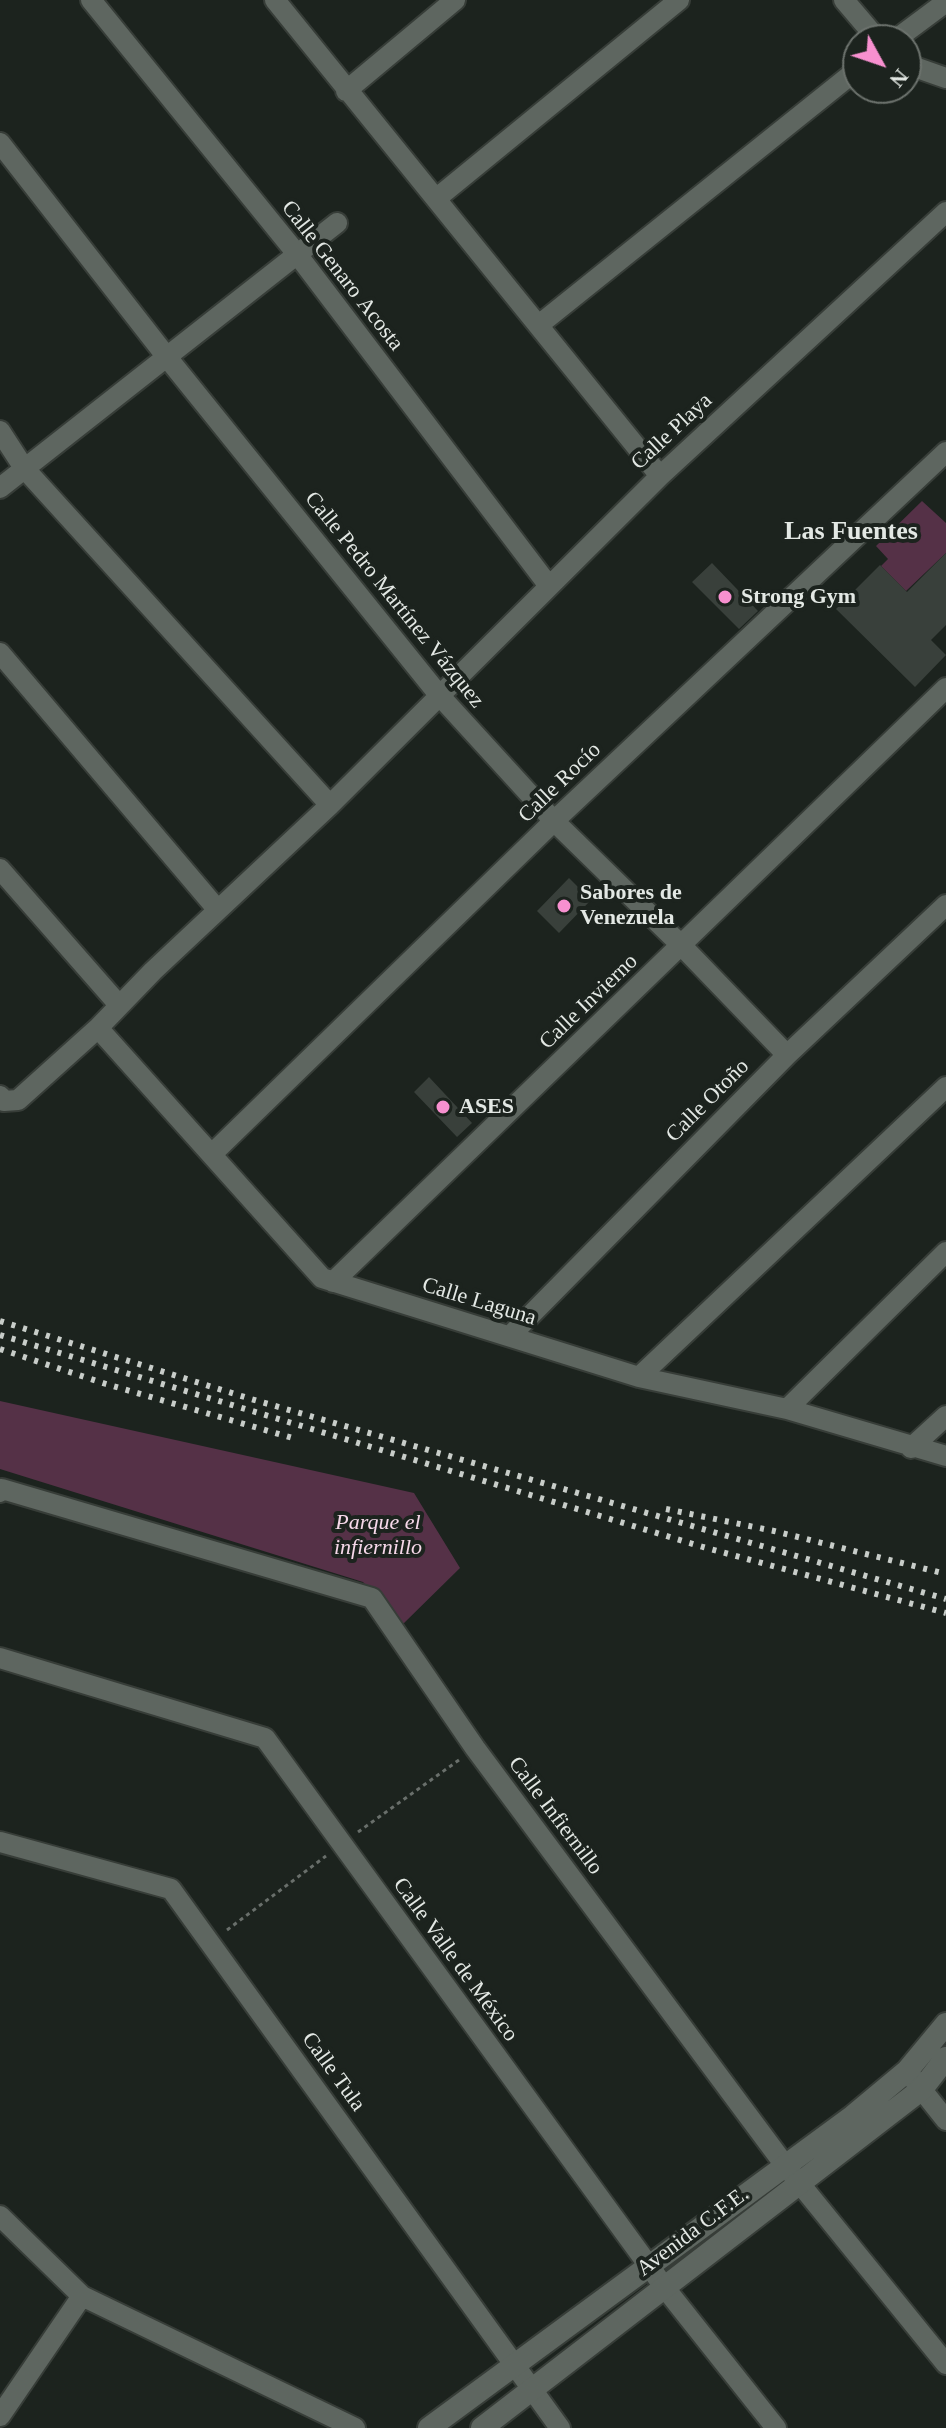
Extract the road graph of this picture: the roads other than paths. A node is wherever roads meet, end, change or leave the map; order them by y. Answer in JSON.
{"nodes":[{"id":1,"x":91,"y":0,"type":"edge"},
{"id":2,"x":275,"y":0,"type":"edge"},
{"id":3,"x":455,"y":0,"type":"edge"},
{"id":4,"x":679,"y":0,"type":"edge"},
{"id":5,"x":844,"y":0,"type":"edge"},
{"id":6,"x":946,"y":2,"type":"edge"},
{"id":7,"x":864,"y":24,"type":"edge"},
{"id":8,"x":916,"y":24,"type":"edge"},
{"id":9,"x":922,"y":70,"type":"edge"},
{"id":10,"x":946,"y":78,"type":"edge"},
{"id":11,"x":842,"y":82,"type":"edge"},
{"id":12,"x":346,"y":91,"type":"junction"},
{"id":13,"x":0,"y":143,"type":"edge"},
{"id":14,"x":437,"y":198,"type":"junction"},
{"id":15,"x":946,"y":212,"type":"edge"},
{"id":16,"x":337,"y":223,"type":"dead end"},
{"id":17,"x":297,"y":254,"type":"junction"},
{"id":18,"x":540,"y":324,"type":"junction"},
{"id":19,"x":166,"y":356,"type":"junction"},
{"id":20,"x":0,"y":431,"type":"edge"},
{"id":21,"x":946,"y":452,"type":"edge"},
{"id":22,"x":24,"y":468,"type":"junction"},
{"id":23,"x":660,"y":476,"type":"junction"},
{"id":24,"x":0,"y":488,"type":"edge"},
{"id":25,"x":549,"y":586,"type":"junction"},
{"id":26,"x":0,"y":653,"type":"edge"},
{"id":27,"x":946,"y":688,"type":"edge"},
{"id":28,"x":439,"y":695,"type":"junction"},
{"id":29,"x":330,"y":805,"type":"junction"},
{"id":30,"x":554,"y":821,"type":"junction"},
{"id":31,"x":0,"y":869,"type":"edge"},
{"id":32,"x":946,"y":905,"type":"edge"},
{"id":33,"x":217,"y":909,"type":"junction"},
{"id":34,"x":682,"y":946,"type":"junction"},
{"id":35,"x":119,"y":1005,"type":"junction"},
{"id":36,"x":98,"y":1028,"type":"junction"},
{"id":37,"x":787,"y":1055,"type":"junction"},
{"id":38,"x":946,"y":1087,"type":"edge"},
{"id":39,"x":2,"y":1098,"type":"edge"},
{"id":40,"x":212,"y":1154,"type":"junction"},
{"id":41,"x":946,"y":1252,"type":"edge"},
{"id":42,"x":333,"y":1282,"type":"junction"},
{"id":43,"x":510,"y":1336,"type":"junction"},
{"id":44,"x":639,"y":1377,"type":"junction"},
{"id":45,"x":787,"y":1409,"type":"junction"},
{"id":46,"x":946,"y":1416,"type":"edge"},
{"id":47,"x":911,"y":1448,"type":"junction"},
{"id":48,"x":946,"y":1456,"type":"edge"},
{"id":49,"x":0,"y":1492,"type":"edge"},
{"id":50,"x":0,"y":1658,"type":"edge"},
{"id":51,"x":0,"y":1842,"type":"edge"},
{"id":52,"x":946,"y":2024,"type":"edge"},
{"id":53,"x":946,"y":2058,"type":"edge"},
{"id":54,"x":907,"y":2071,"type":"junction"},
{"id":55,"x":922,"y":2089,"type":"junction"},
{"id":56,"x":946,"y":2120,"type":"edge"},
{"id":57,"x":784,"y":2164,"type":"junction"},
{"id":58,"x":801,"y":2185,"type":"junction"},
{"id":59,"x":0,"y":2216,"type":"edge"},
{"id":60,"x":649,"y":2266,"type":"junction"},
{"id":61,"x":665,"y":2288,"type":"junction"},
{"id":62,"x":82,"y":2296,"type":"junction"},
{"id":63,"x":512,"y":2364,"type":"junction"},
{"id":64,"x":946,"y":2364,"type":"edge"},
{"id":65,"x":530,"y":2389,"type":"junction"},
{"id":66,"x":0,"y":2416,"type":"edge"},
{"id":67,"x":355,"y":2428,"type":"edge"},
{"id":68,"x":429,"y":2428,"type":"edge"},
{"id":69,"x":482,"y":2428,"type":"edge"},
{"id":70,"x":560,"y":2428,"type":"edge"},
{"id":71,"x":776,"y":2428,"type":"edge"}],
"edges":[{"from":1,"to":17,"type":"street","name":"Calle Genaro Acosta"},
{"from":2,"to":12,"type":"street"},
{"from":3,"to":12,"type":"street"},
{"from":4,"to":14,"type":"street"},
{"from":5,"to":7,"type":"street"},
{"from":6,"to":8,"type":"street"},
{"from":9,"to":10,"type":"street"},
{"from":11,"to":18,"type":"street"},
{"from":12,"to":14,"type":"street"},
{"from":13,"to":19,"type":"street","name":"Calle Pedro Martínez Vázquez"},
{"from":14,"to":18,"type":"street"},
{"from":15,"to":23,"type":"street","name":"Calle Playa"},
{"from":16,"to":17,"type":"street"},
{"from":17,"to":19,"type":"street"},
{"from":17,"to":25,"type":"street","name":"Calle Genaro Acosta"},
{"from":18,"to":23,"type":"street"},
{"from":19,"to":22,"type":"street"},
{"from":19,"to":28,"type":"street","name":"Calle Pedro Martínez Vázquez"},
{"from":20,"to":22,"type":"street"},
{"from":21,"to":30,"type":"street","name":"Calle Rocío"},
{"from":22,"to":24,"type":"street"},
{"from":22,"to":29,"type":"street"},
{"from":23,"to":25,"type":"street","name":"Calle Playa"},
{"from":25,"to":28,"type":"street","name":"Calle Playa"},
{"from":26,"to":33,"type":"street"},
{"from":27,"to":34,"type":"street","name":"Calle Invierno"},
{"from":28,"to":29,"type":"street","name":"Calle Playa"},
{"from":28,"to":30,"type":"street","name":"Calle Pedro Martínez Vázquez"},
{"from":29,"to":33,"type":"street","name":"Calle Playa"},
{"from":30,"to":34,"type":"street","name":"Calle Pedro Martínez Vázquez"},
{"from":30,"to":40,"type":"street","name":"Calle Rocío"},
{"from":31,"to":35,"type":"street"},
{"from":32,"to":37,"type":"street","name":"Calle Otoño"},
{"from":33,"to":35,"type":"street","name":"Calle Playa"},
{"from":34,"to":37,"type":"street","name":"Calle Pedro Martínez Vázquez"},
{"from":34,"to":42,"type":"street","name":"Calle Invierno"},
{"from":35,"to":36,"type":"street","name":"Calle Playa"},
{"from":36,"to":39,"type":"street","name":"Calle Playa"},
{"from":36,"to":40,"type":"street","name":"Calle Laguna"},
{"from":37,"to":43,"type":"street","name":"Calle Otoño"},
{"from":38,"to":44,"type":"street"},
{"from":40,"to":42,"type":"street","name":"Calle Laguna"},
{"from":41,"to":45,"type":"street"},
{"from":42,"to":43,"type":"street","name":"Calle Laguna"},
{"from":43,"to":44,"type":"street","name":"Calle Laguna"},
{"from":44,"to":45,"type":"street","name":"Calle Laguna"},
{"from":45,"to":47,"type":"street","name":"Calle Laguna"},
{"from":46,"to":47,"type":"street"},
{"from":47,"to":48,"type":"street","name":"Calle Laguna"},
{"from":49,"to":57,"type":"street","name":"Calle Infiernillo"},
{"from":50,"to":60,"type":"street","name":"Calle Valle de México"},
{"from":51,"to":63,"type":"street","name":"Calle Tula"},
{"from":52,"to":54,"type":"street","name":"Avenida C.F.E."},
{"from":53,"to":55,"type":"street","name":"Avenida C.F.E."},
{"from":54,"to":55,"type":"street"},
{"from":54,"to":57,"type":"street","name":"Avenida C.F.E."},
{"from":55,"to":56,"type":"street"},
{"from":55,"to":58,"type":"street","name":"Avenida C.F.E."},
{"from":57,"to":58,"type":"street","name":"Calle Infiernillo"},
{"from":57,"to":60,"type":"street","name":"Avenida C.F.E."},
{"from":58,"to":61,"type":"street","name":"Avenida C.F.E."},
{"from":58,"to":64,"type":"street","name":"Calle Infiernillo"},
{"from":59,"to":62,"type":"street"},
{"from":60,"to":61,"type":"street","name":"Calle Valle de México"},
{"from":60,"to":63,"type":"street","name":"Avenida C.F.E."},
{"from":61,"to":65,"type":"street","name":"Avenida C.F.E."},
{"from":61,"to":71,"type":"street","name":"Calle Valle de México"},
{"from":62,"to":66,"type":"street"},
{"from":62,"to":67,"type":"street"},
{"from":63,"to":65,"type":"street","name":"Calle Tula"},
{"from":63,"to":68,"type":"street","name":"Avenida C.F.E."},
{"from":65,"to":69,"type":"street","name":"Avenida C.F.E."},
{"from":65,"to":70,"type":"street","name":"Calle Tula"}]}
